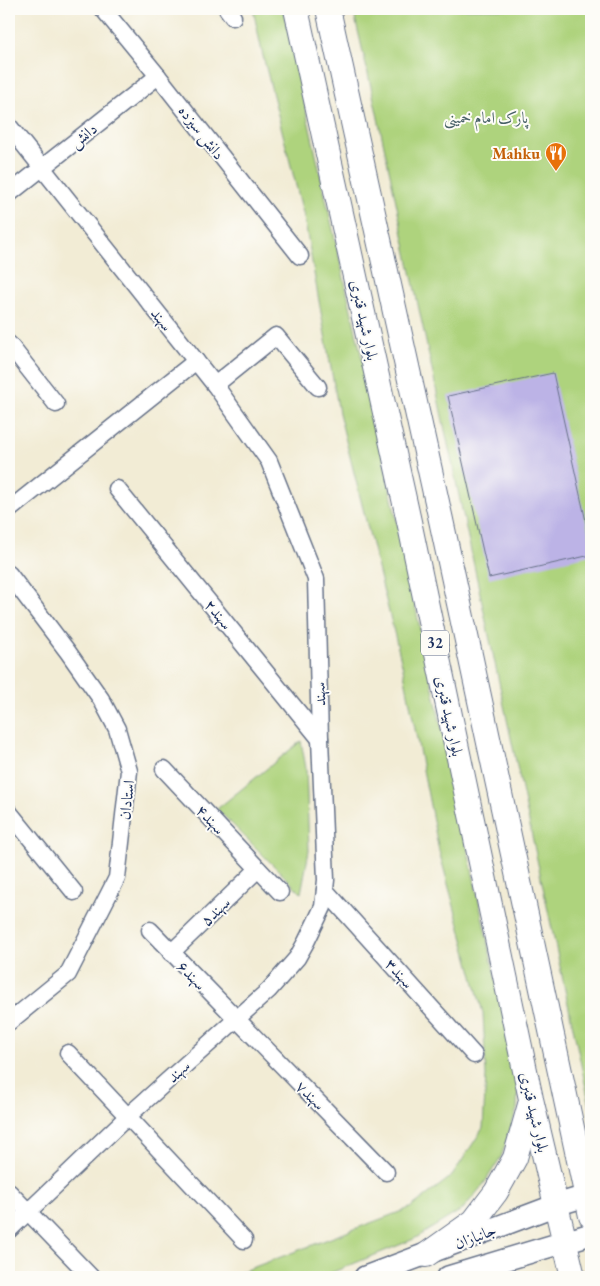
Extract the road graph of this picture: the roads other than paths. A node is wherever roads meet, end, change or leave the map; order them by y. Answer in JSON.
{"nodes":[{"id":1,"x":103,"y":9,"type":"edge"},
{"id":2,"x":296,"y":9,"type":"edge"},
{"id":3,"x":328,"y":9,"type":"edge"},
{"id":4,"x":158,"y":76,"type":"junction"},
{"id":5,"x":9,"y":126,"type":"edge"},
{"id":6,"x":42,"y":168,"type":"junction"},
{"id":7,"x":9,"y":194,"type":"edge"},
{"id":8,"x":300,"y":256,"type":"dead end"},
{"id":9,"x":9,"y":344,"type":"edge"},
{"id":10,"x":196,"y":361,"type":"junction"},
{"id":11,"x":215,"y":386,"type":"junction"},
{"id":12,"x":318,"y":387,"type":"dead end"},
{"id":13,"x":56,"y":404,"type":"dead end"},
{"id":14,"x":117,"y":489,"type":"dead end"},
{"id":15,"x":9,"y":510,"type":"edge"},
{"id":16,"x":441,"y":520,"type":"junction"},
{"id":17,"x":410,"y":526,"type":"junction"},
{"id":18,"x":9,"y":574,"type":"edge"},
{"id":19,"x":320,"y":740,"type":"junction"},
{"id":20,"x":164,"y":769,"type":"dead end"},
{"id":21,"x":9,"y":812,"type":"edge"},
{"id":22,"x":258,"y":869,"type":"junction"},
{"id":23,"x":325,"y":890,"type":"junction"},
{"id":24,"x":74,"y":892,"type":"dead end"},
{"id":25,"x":280,"y":892,"type":"dead end"},
{"id":26,"x":150,"y":930,"type":"dead end"},
{"id":27,"x":171,"y":953,"type":"junction"},
{"id":28,"x":235,"y":1019,"type":"junction"},
{"id":29,"x":9,"y":1022,"type":"edge"},
{"id":30,"x":68,"y":1053,"type":"dead end"},
{"id":31,"x":474,"y":1055,"type":"dead end"},
{"id":32,"x":532,"y":1099,"type":"junction"},
{"id":33,"x":128,"y":1116,"type":"junction"},
{"id":34,"x":386,"y":1172,"type":"dead end"},
{"id":35,"x":9,"y":1192,"type":"edge"},
{"id":36,"x":556,"y":1205,"type":"junction"},
{"id":37,"x":589,"y":1206,"type":"edge"},
{"id":38,"x":27,"y":1212,"type":"junction"},
{"id":39,"x":9,"y":1230,"type":"edge"},
{"id":40,"x":591,"y":1234,"type":"edge"},
{"id":41,"x":244,"y":1240,"type":"dead end"},
{"id":42,"x":565,"y":1242,"type":"junction"},
{"id":43,"x":426,"y":1255,"type":"junction"},
{"id":44,"x":397,"y":1272,"type":"edge"},
{"id":45,"x":91,"y":1277,"type":"edge"},
{"id":46,"x":365,"y":1277,"type":"edge"},
{"id":47,"x":448,"y":1277,"type":"edge"},
{"id":48,"x":573,"y":1277,"type":"edge"}],
"edges":[{"from":1,"to":4,"type":"street","name":"دانش سیزده"},
{"from":2,"to":17,"type":"highway","name":"بلوار شهید قنبری","number":"32"},
{"from":3,"to":16,"type":"highway","name":"بلوار شهید قنبری","number":"32"},
{"from":4,"to":6,"type":"street","name":"دانش"},
{"from":4,"to":8,"type":"street","name":"دانش سیزده"},
{"from":5,"to":6,"type":"street","name":"سهند"},
{"from":6,"to":7,"type":"street","name":"دانش"},
{"from":6,"to":10,"type":"street","name":"سهند"},
{"from":9,"to":13,"type":"street"},
{"from":10,"to":11,"type":"street","name":"سهند"},
{"from":10,"to":15,"type":"street"},
{"from":11,"to":12,"type":"street"},
{"from":11,"to":19,"type":"street","name":"سهند"},
{"from":14,"to":19,"type":"street","name":"سهند۲"},
{"from":16,"to":17,"type":"highway"},
{"from":16,"to":37,"type":"highway","name":"بلوار شهید قنبری","number":"32"},
{"from":17,"to":32,"type":"highway","name":"بلوار شهید قنبری","number":"32"},
{"from":18,"to":29,"type":"street","name":"استادان"},
{"from":19,"to":23,"type":"street","name":"سهند"},
{"from":20,"to":22,"type":"street","name":"سهند۴"},
{"from":21,"to":24,"type":"street"},
{"from":22,"to":25,"type":"street","name":"سهند۴"},
{"from":22,"to":27,"type":"street","name":"سهند۵"},
{"from":23,"to":28,"type":"street","name":"سهند"},
{"from":23,"to":31,"type":"street","name":"سهند۳"},
{"from":26,"to":27,"type":"street","name":"سهند۶"},
{"from":27,"to":28,"type":"street","name":"سهند۶"},
{"from":28,"to":33,"type":"street","name":"سهند"},
{"from":28,"to":34,"type":"street","name":"سهند۷"},
{"from":30,"to":33,"type":"street"},
{"from":32,"to":36,"type":"highway","name":"بلوار شهید قنبری","number":"32"},
{"from":32,"to":43,"type":"highway"},
{"from":33,"to":38,"type":"street","name":"سهند"},
{"from":33,"to":41,"type":"street"},
{"from":35,"to":38,"type":"street"},
{"from":36,"to":37,"type":"main road","name":"جانبازان"},
{"from":36,"to":42,"type":"highway","name":"بلوار شهید قنبری","number":"32"},
{"from":36,"to":43,"type":"main road","name":"جانبازان"},
{"from":38,"to":39,"type":"street","name":"سهند"},
{"from":38,"to":45,"type":"street"},
{"from":40,"to":42,"type":"main road"},
{"from":42,"to":47,"type":"main road"},
{"from":42,"to":48,"type":"highway","name":"بلوار شهید قنبری","number":"32"},
{"from":43,"to":44,"type":"main road","name":"جانبازان"},
{"from":44,"to":46,"type":"main road","name":"جانبازان"}]}
